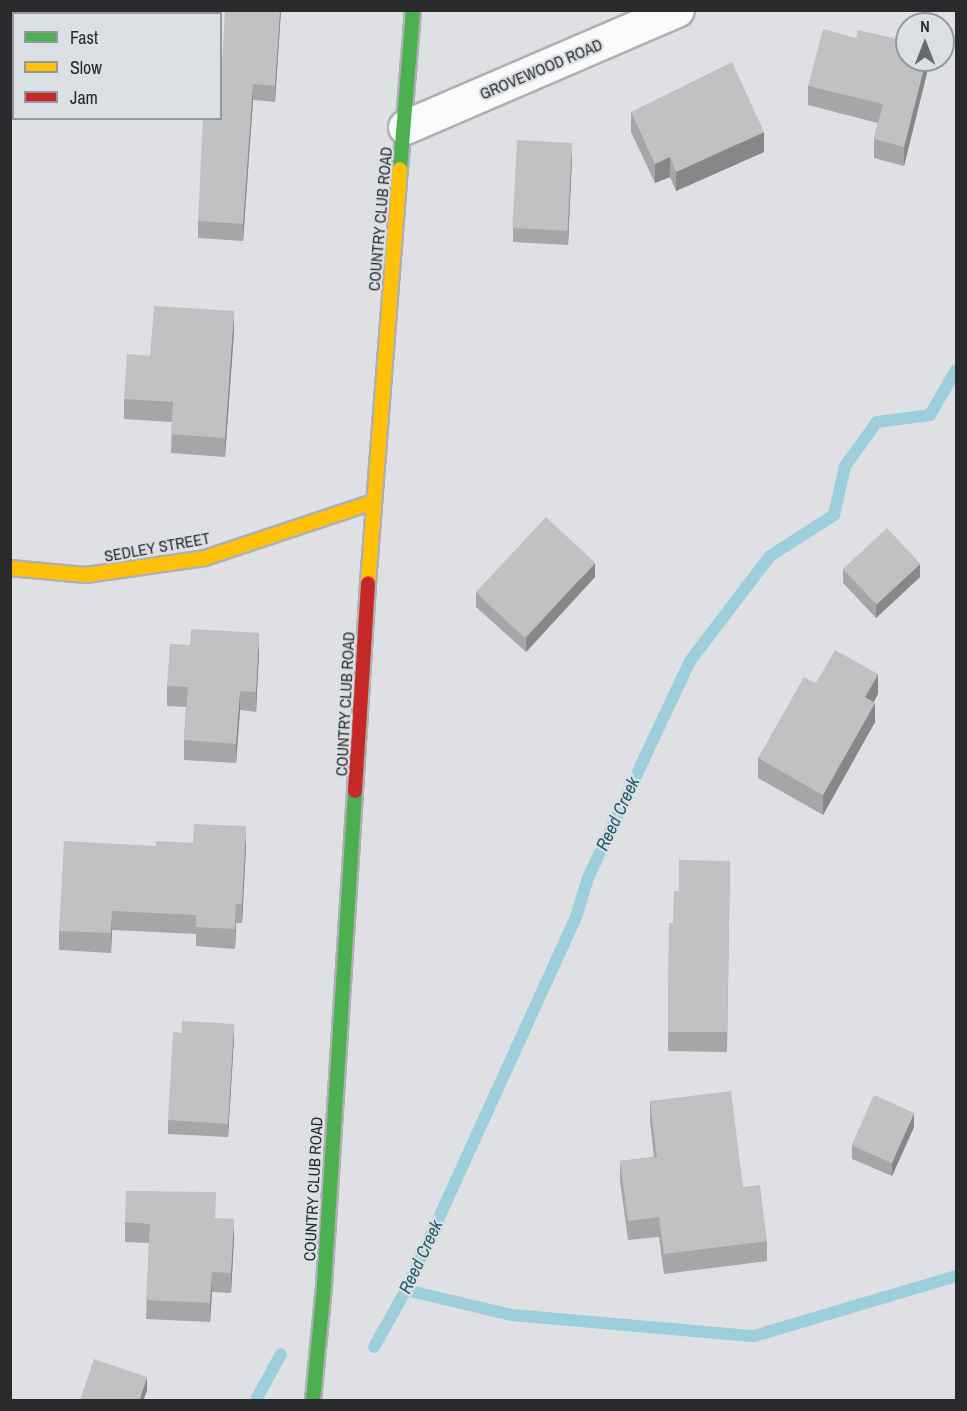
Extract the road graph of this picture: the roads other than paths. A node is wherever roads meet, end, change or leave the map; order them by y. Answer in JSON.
{"nodes":[{"id":1,"x":413,"y":10,"type":"edge"},
{"id":2,"x":677,"y":10,"type":"edge"},
{"id":3,"x":405,"y":127,"type":"junction"},
{"id":4,"x":373,"y":502,"type":"junction"},
{"id":5,"x":10,"y":568,"type":"edge"},
{"id":6,"x":313,"y":1401,"type":"edge"}],
"edges":[{"from":1,"to":3,"type":"street","name":"COUNTRY CLUB ROAD"},
{"from":2,"to":3,"type":"street","name":"GROVEWOOD ROAD"},
{"from":3,"to":4,"type":"street","name":"COUNTRY CLUB ROAD"},
{"from":4,"to":5,"type":"street","name":"SEDLEY STREET"},
{"from":4,"to":6,"type":"street","name":"COUNTRY CLUB ROAD"}]}
